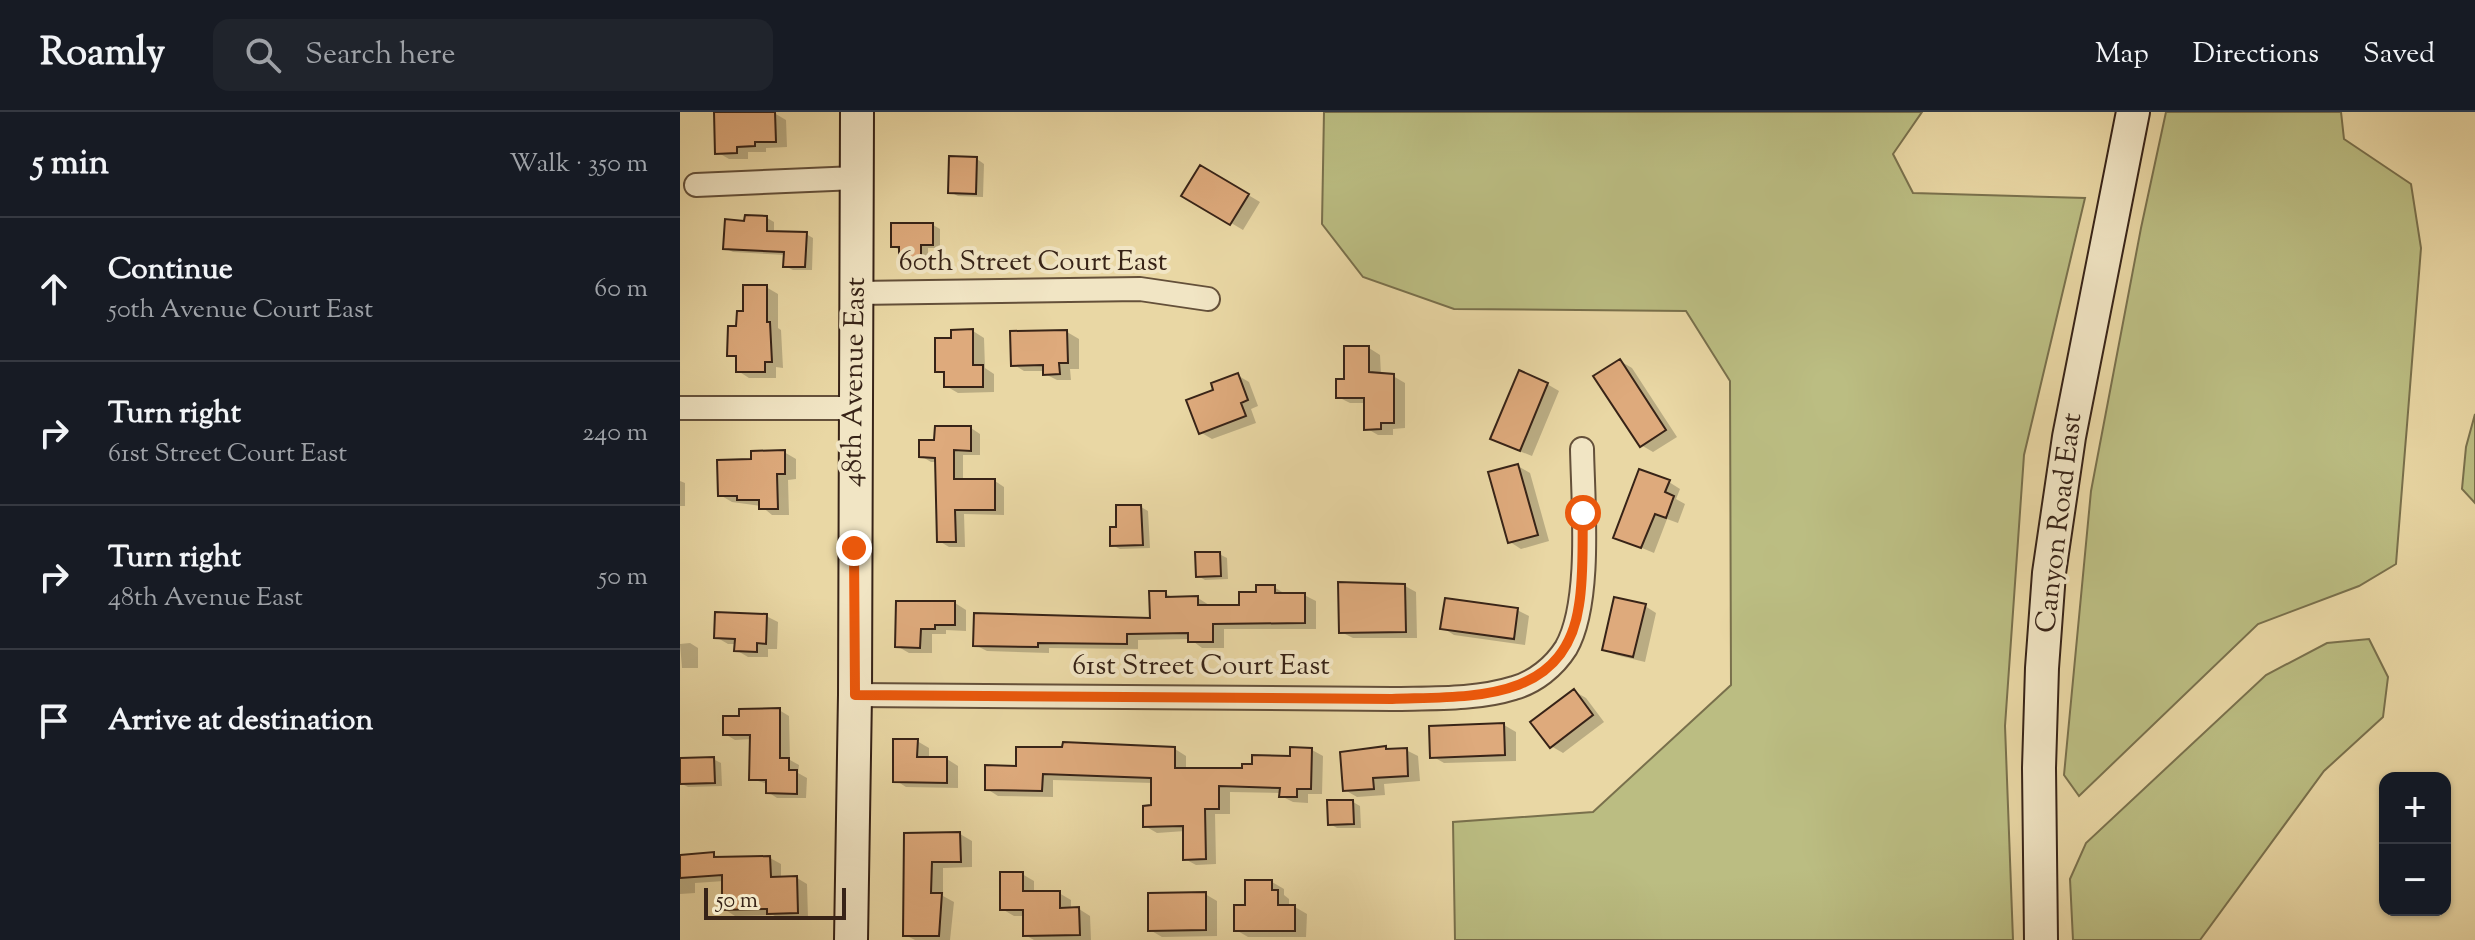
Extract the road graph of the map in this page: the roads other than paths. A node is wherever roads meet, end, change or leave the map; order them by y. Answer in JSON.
{"nodes":[{"id":1,"x":857,"y":112,"type":"edge"},
{"id":2,"x":2133,"y":112,"type":"edge"},
{"id":3,"x":856,"y":178,"type":"junction"},
{"id":4,"x":696,"y":185,"type":"dead end"},
{"id":5,"x":857,"y":293,"type":"junction"},
{"id":6,"x":1208,"y":299,"type":"dead end"},
{"id":7,"x":680,"y":408,"type":"edge"},
{"id":8,"x":855,"y":408,"type":"junction"},
{"id":9,"x":1582,"y":449,"type":"dead end"},
{"id":10,"x":855,"y":695,"type":"junction"},
{"id":11,"x":851,"y":940,"type":"edge"},
{"id":12,"x":2041,"y":940,"type":"edge"}],
"edges":[{"from":1,"to":3,"type":"street","name":"48th Avenue East"},
{"from":2,"to":12,"type":"street","name":"Canyon Road East"},
{"from":3,"to":4,"type":"street"},
{"from":3,"to":5,"type":"street","name":"48th Avenue East"},
{"from":5,"to":6,"type":"street","name":"60th Street Court East"},
{"from":5,"to":8,"type":"street","name":"48th Avenue East"},
{"from":7,"to":8,"type":"street"},
{"from":8,"to":10,"type":"street","name":"48th Avenue East"},
{"from":9,"to":10,"type":"street","name":"61st Street Court East"},
{"from":10,"to":11,"type":"street","name":"48th Avenue East"}]}
